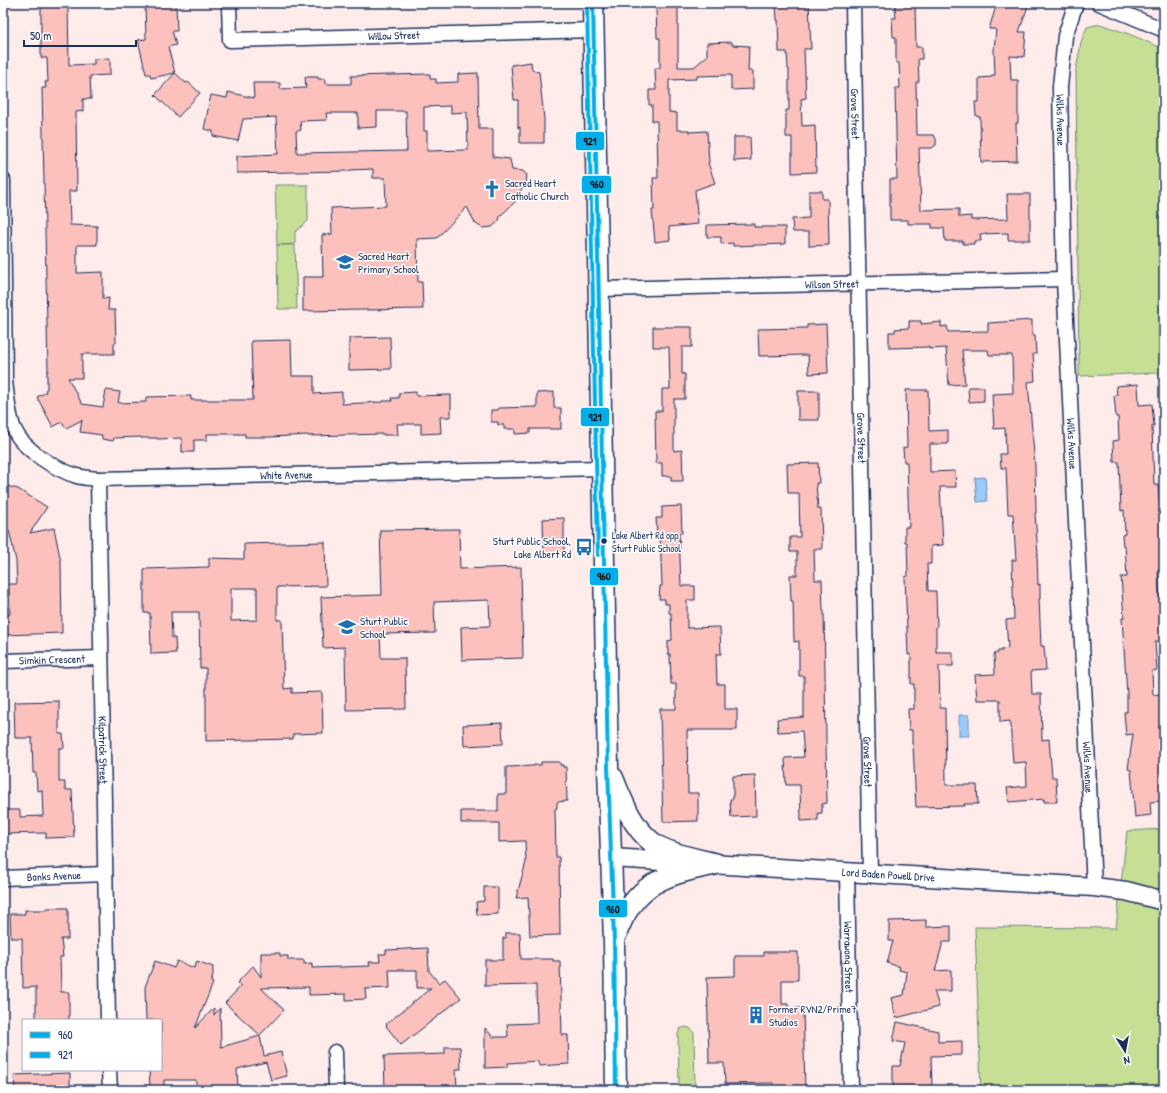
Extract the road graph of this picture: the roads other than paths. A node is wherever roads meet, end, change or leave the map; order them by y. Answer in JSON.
{"nodes":[{"id":1,"x":229,"y":3,"type":"edge"},
{"id":2,"x":593,"y":3,"type":"edge"},
{"id":3,"x":853,"y":3,"type":"edge"},
{"id":4,"x":1076,"y":3,"type":"edge"},
{"id":5,"x":1099,"y":3,"type":"edge"},
{"id":6,"x":594,"y":30,"type":"junction"},
{"id":7,"x":1164,"y":30,"type":"edge"},
{"id":8,"x":3,"y":180,"type":"edge"},
{"id":9,"x":3,"y":199,"type":"edge"},
{"id":10,"x":1064,"y":278,"type":"junction"},
{"id":11,"x":859,"y":284,"type":"junction"},
{"id":12,"x":600,"y":289,"type":"junction"},
{"id":13,"x":5,"y":409,"type":"edge"},
{"id":14,"x":603,"y":468,"type":"junction"},
{"id":15,"x":98,"y":479,"type":"junction"},
{"id":16,"x":101,"y":658,"type":"junction"},
{"id":17,"x":3,"y":661,"type":"edge"},
{"id":18,"x":608,"y":767,"type":"junction"},
{"id":19,"x":611,"y":858,"type":"junction"},
{"id":20,"x":717,"y":864,"type":"junction"},
{"id":21,"x":847,"y":872,"type":"junction"},
{"id":22,"x":870,"y":873,"type":"junction"},
{"id":23,"x":105,"y":874,"type":"junction"},
{"id":24,"x":3,"y":878,"type":"edge"},
{"id":25,"x":1094,"y":887,"type":"junction"},
{"id":26,"x":1164,"y":901,"type":"edge"},
{"id":27,"x":614,"y":940,"type":"junction"},
{"id":28,"x":108,"y":1019,"type":"edge"},
{"id":29,"x":335,"y":1052,"type":"dead end"},
{"id":30,"x":109,"y":1071,"type":"edge"},
{"id":31,"x":110,"y":1090,"type":"edge"},
{"id":32,"x":336,"y":1090,"type":"edge"},
{"id":33,"x":616,"y":1090,"type":"edge"},
{"id":34,"x":851,"y":1090,"type":"edge"}],
"edges":[{"from":1,"to":6,"type":"street","name":"Willow Street"},
{"from":2,"to":6,"type":"main road"},
{"from":3,"to":11,"type":"street","name":"Grove Street"},
{"from":4,"to":10,"type":"street","name":"Wilks Avenue"},
{"from":5,"to":7,"type":"street"},
{"from":6,"to":12,"type":"main road"},
{"from":8,"to":9,"type":"street","name":"White Avenue"},
{"from":9,"to":13,"type":"street","name":"White Avenue"},
{"from":10,"to":11,"type":"street","name":"Wilson Street"},
{"from":10,"to":25,"type":"street","name":"Wilks Avenue"},
{"from":11,"to":12,"type":"street","name":"Wilson Street"},
{"from":11,"to":22,"type":"street","name":"Grove Street"},
{"from":12,"to":14,"type":"main road"},
{"from":13,"to":15,"type":"street","name":"White Avenue"},
{"from":14,"to":15,"type":"street","name":"White Avenue"},
{"from":14,"to":18,"type":"main road"},
{"from":15,"to":16,"type":"street","name":"Kilpatrick Street"},
{"from":16,"to":17,"type":"street","name":"Simkin Crescent"},
{"from":16,"to":23,"type":"street","name":"Kilpatrick Street"},
{"from":18,"to":19,"type":"main road"},
{"from":18,"to":20,"type":"main road"},
{"from":19,"to":20,"type":"street","name":"Lord Baden Powell Drive"},
{"from":19,"to":27,"type":"main road"},
{"from":20,"to":21,"type":"street","name":"Lord Baden Powell Drive"},
{"from":20,"to":27,"type":"main road"},
{"from":21,"to":22,"type":"street","name":"Lord Baden Powell Drive"},
{"from":21,"to":34,"type":"street","name":"Warrawong Street"},
{"from":22,"to":25,"type":"street","name":"Lord Baden Powell Drive"},
{"from":23,"to":24,"type":"street","name":"Banks Avenue"},
{"from":23,"to":28,"type":"street","name":"Kilpatrick Street"},
{"from":25,"to":26,"type":"street","name":"Lord Baden Powell Drive"},
{"from":27,"to":33,"type":"main road"},
{"from":29,"to":32,"type":"street"},
{"from":30,"to":31,"type":"street"}]}
